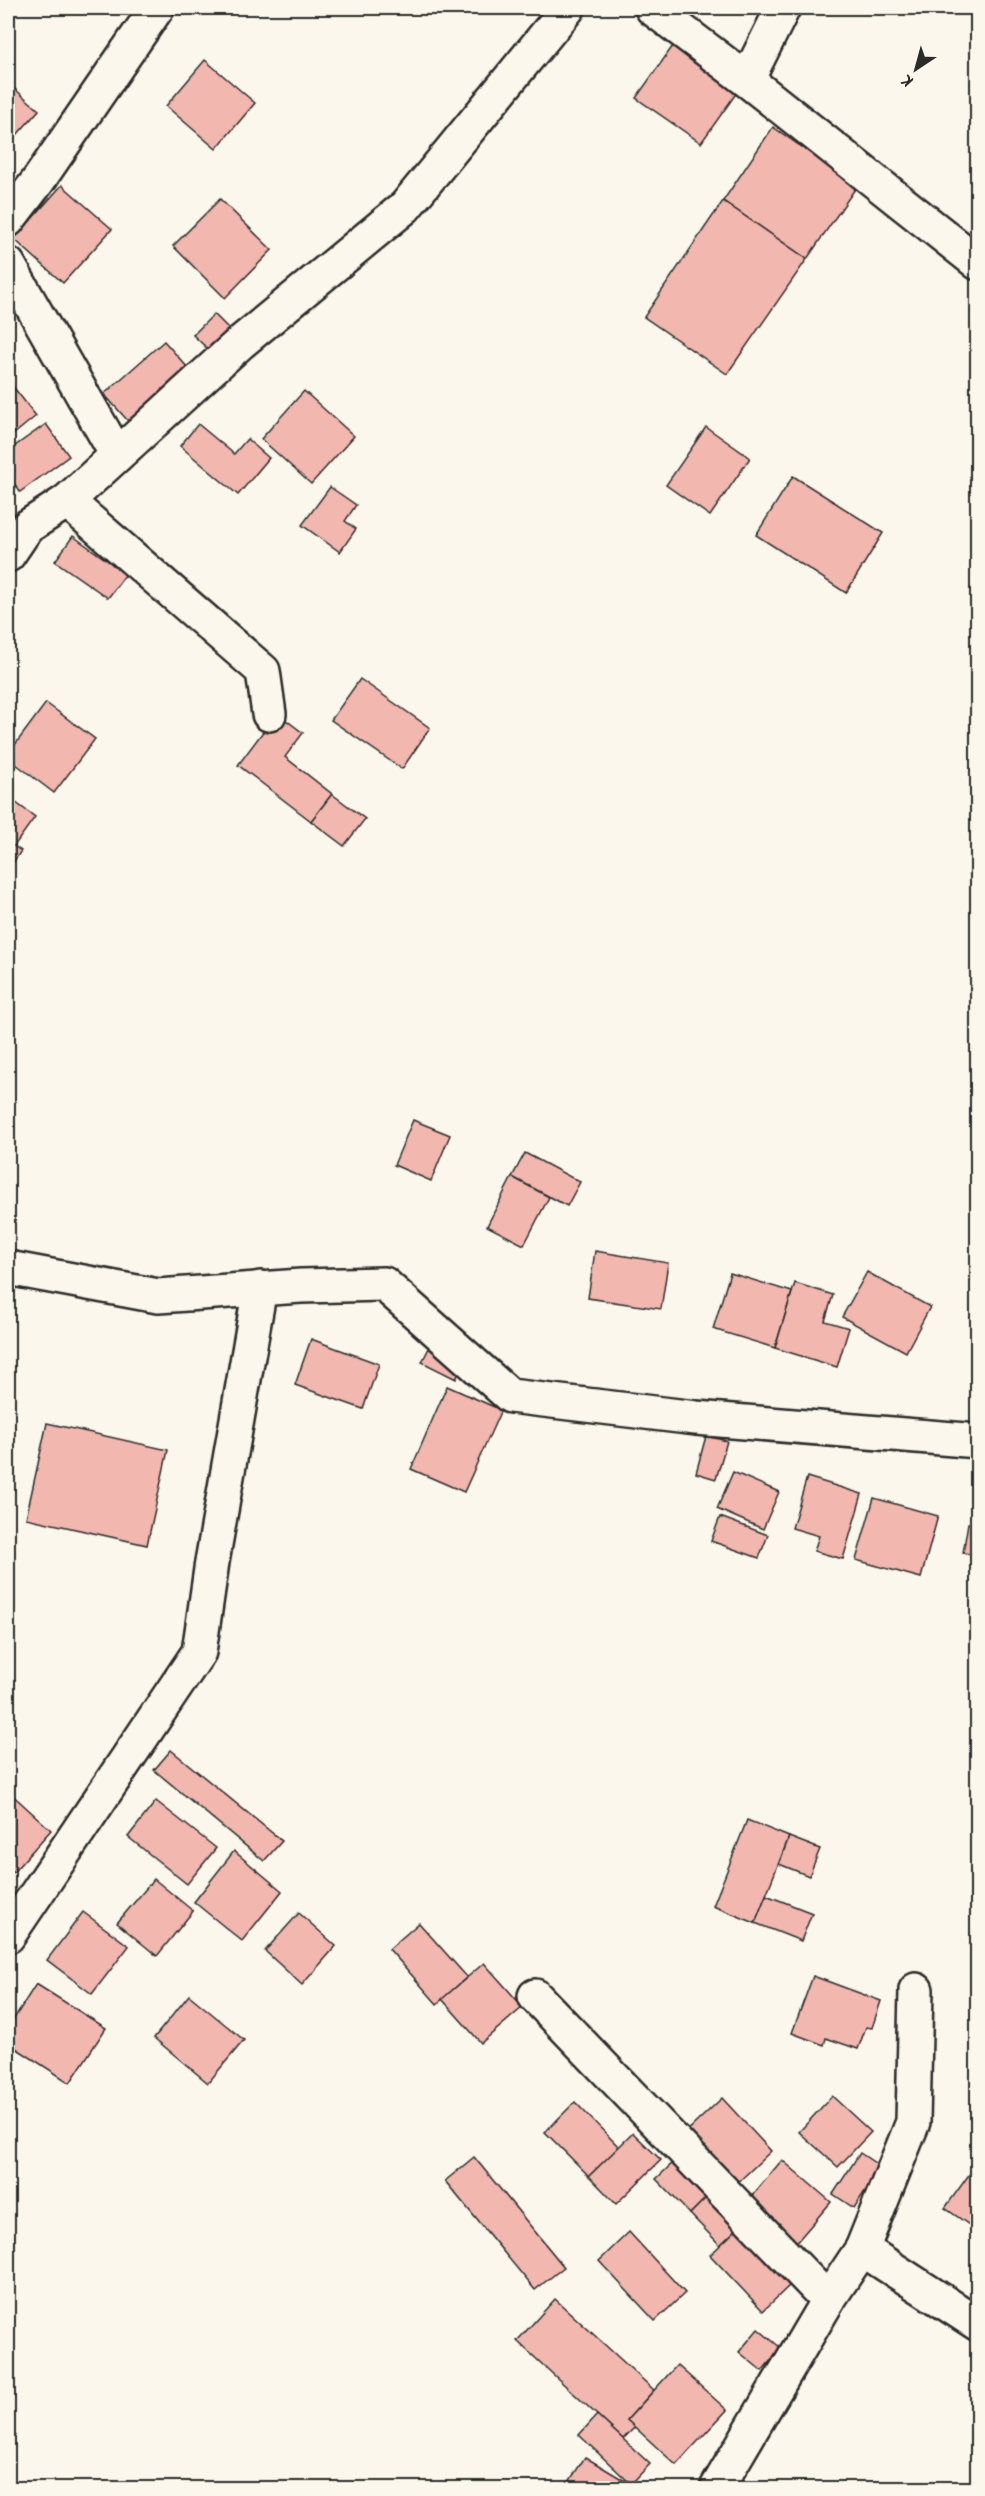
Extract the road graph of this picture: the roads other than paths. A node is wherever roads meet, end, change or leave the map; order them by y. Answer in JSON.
{"nodes":[{"id":1,"x":157,"y":8,"type":"edge"},
{"id":2,"x":568,"y":8,"type":"edge"},
{"id":3,"x":652,"y":8,"type":"edge"},
{"id":4,"x":783,"y":8,"type":"edge"},
{"id":5,"x":747,"y":80,"type":"junction"},
{"id":6,"x":8,"y":220,"type":"edge"},
{"id":7,"x":978,"y":263,"type":"edge"},
{"id":8,"x":8,"y":264,"type":"edge"},
{"id":9,"x":117,"y":455,"type":"junction"},
{"id":10,"x":67,"y":501,"type":"junction"},
{"id":11,"x":8,"y":555,"type":"edge"},
{"id":12,"x":269,"y":714,"type":"dead end"},
{"id":13,"x":8,"y":1268,"type":"edge"},
{"id":14,"x":260,"y":1288,"type":"junction"},
{"id":15,"x":978,"y":1441,"type":"edge"},
{"id":16,"x":8,"y":1936,"type":"edge"},
{"id":17,"x":916,"y":1990,"type":"dead end"},
{"id":18,"x":535,"y":1996,"type":"dead end"},
{"id":19,"x":862,"y":2249,"type":"junction"},
{"id":20,"x":828,"y":2301,"type":"junction"},
{"id":21,"x":978,"y":2324,"type":"edge"},
{"id":22,"x":717,"y":2488,"type":"edge"}],
"edges":[{"from":1,"to":6,"type":"street"},
{"from":2,"to":9,"type":"street"},
{"from":3,"to":5,"type":"street"},
{"from":4,"to":5,"type":"street"},
{"from":5,"to":7,"type":"street"},
{"from":8,"to":9,"type":"street"},
{"from":9,"to":10,"type":"street"},
{"from":10,"to":11,"type":"street"},
{"from":10,"to":12,"type":"street"},
{"from":13,"to":14,"type":"street"},
{"from":14,"to":15,"type":"street"},
{"from":14,"to":16,"type":"street"},
{"from":17,"to":19,"type":"street"},
{"from":18,"to":20,"type":"street"},
{"from":19,"to":20,"type":"street"},
{"from":19,"to":21,"type":"street"},
{"from":20,"to":22,"type":"street"}]}
